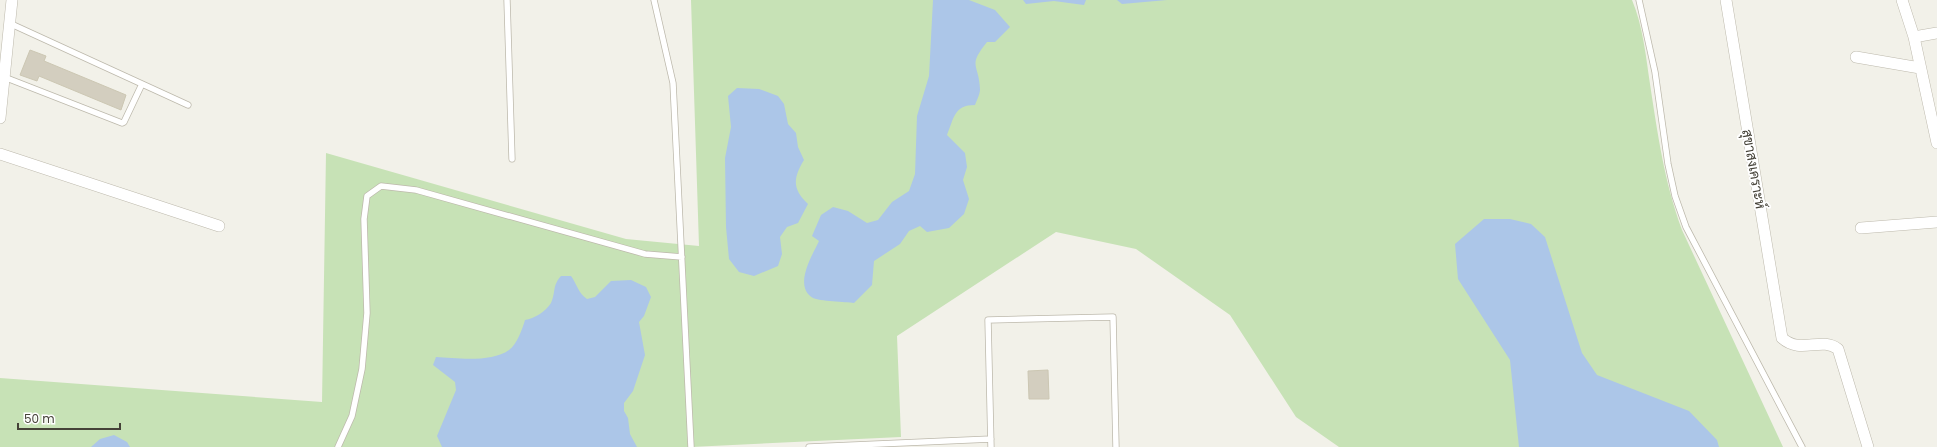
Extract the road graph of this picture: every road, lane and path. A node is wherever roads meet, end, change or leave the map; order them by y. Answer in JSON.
{"nodes":[{"id":1,"x":12,"y":0,"type":"edge"},
{"id":2,"x":507,"y":0,"type":"edge"},
{"id":3,"x":654,"y":0,"type":"edge"},
{"id":4,"x":1639,"y":0,"type":"edge"},
{"id":5,"x":1726,"y":0,"type":"edge"},
{"id":6,"x":1902,"y":0,"type":"edge"},
{"id":7,"x":5,"y":21,"type":"edge"},
{"id":8,"x":1937,"y":33,"type":"edge"},
{"id":9,"x":1914,"y":37,"type":"junction"},
{"id":10,"x":1856,"y":57,"type":"dead end"},
{"id":11,"x":1920,"y":68,"type":"junction"},
{"id":12,"x":2,"y":82,"type":"edge"},
{"id":13,"x":142,"y":84,"type":"junction"},
{"id":14,"x":188,"y":105,"type":"dead end"},
{"id":15,"x":0,"y":114,"type":"edge"},
{"id":16,"x":1937,"y":143,"type":"edge"},
{"id":17,"x":0,"y":154,"type":"edge"},
{"id":18,"x":512,"y":159,"type":"dead end"},
{"id":19,"x":1937,"y":222,"type":"edge"},
{"id":20,"x":219,"y":226,"type":"dead end"},
{"id":21,"x":1861,"y":228,"type":"dead end"},
{"id":22,"x":682,"y":256,"type":"junction"},
{"id":23,"x":991,"y":439,"type":"junction"},
{"id":24,"x":338,"y":447,"type":"edge"},
{"id":25,"x":691,"y":447,"type":"edge"},
{"id":26,"x":809,"y":447,"type":"edge"},
{"id":27,"x":991,"y":447,"type":"edge"},
{"id":28,"x":1116,"y":447,"type":"edge"},
{"id":29,"x":1802,"y":447,"type":"edge"},
{"id":30,"x":1868,"y":447,"type":"edge"}],
"edges":[{"from":1,"to":7,"type":"street"},
{"from":2,"to":18,"type":"lane"},
{"from":3,"to":22,"type":"lane"},
{"from":4,"to":29,"type":"lane"},
{"from":5,"to":30,"type":"street","name":"สุขาสงเคราะห์"},
{"from":6,"to":9,"type":"street"},
{"from":7,"to":12,"type":"street"},
{"from":7,"to":13,"type":"lane"},
{"from":8,"to":9,"type":"street"},
{"from":9,"to":11,"type":"street"},
{"from":10,"to":11,"type":"street"},
{"from":11,"to":16,"type":"street"},
{"from":12,"to":13,"type":"lane"},
{"from":12,"to":15,"type":"street"},
{"from":13,"to":14,"type":"lane"},
{"from":17,"to":20,"type":"street"},
{"from":19,"to":21,"type":"street"},
{"from":22,"to":24,"type":"lane"},
{"from":22,"to":25,"type":"lane"},
{"from":23,"to":26,"type":"lane"},
{"from":23,"to":27,"type":"lane"},
{"from":23,"to":28,"type":"lane"}]}
